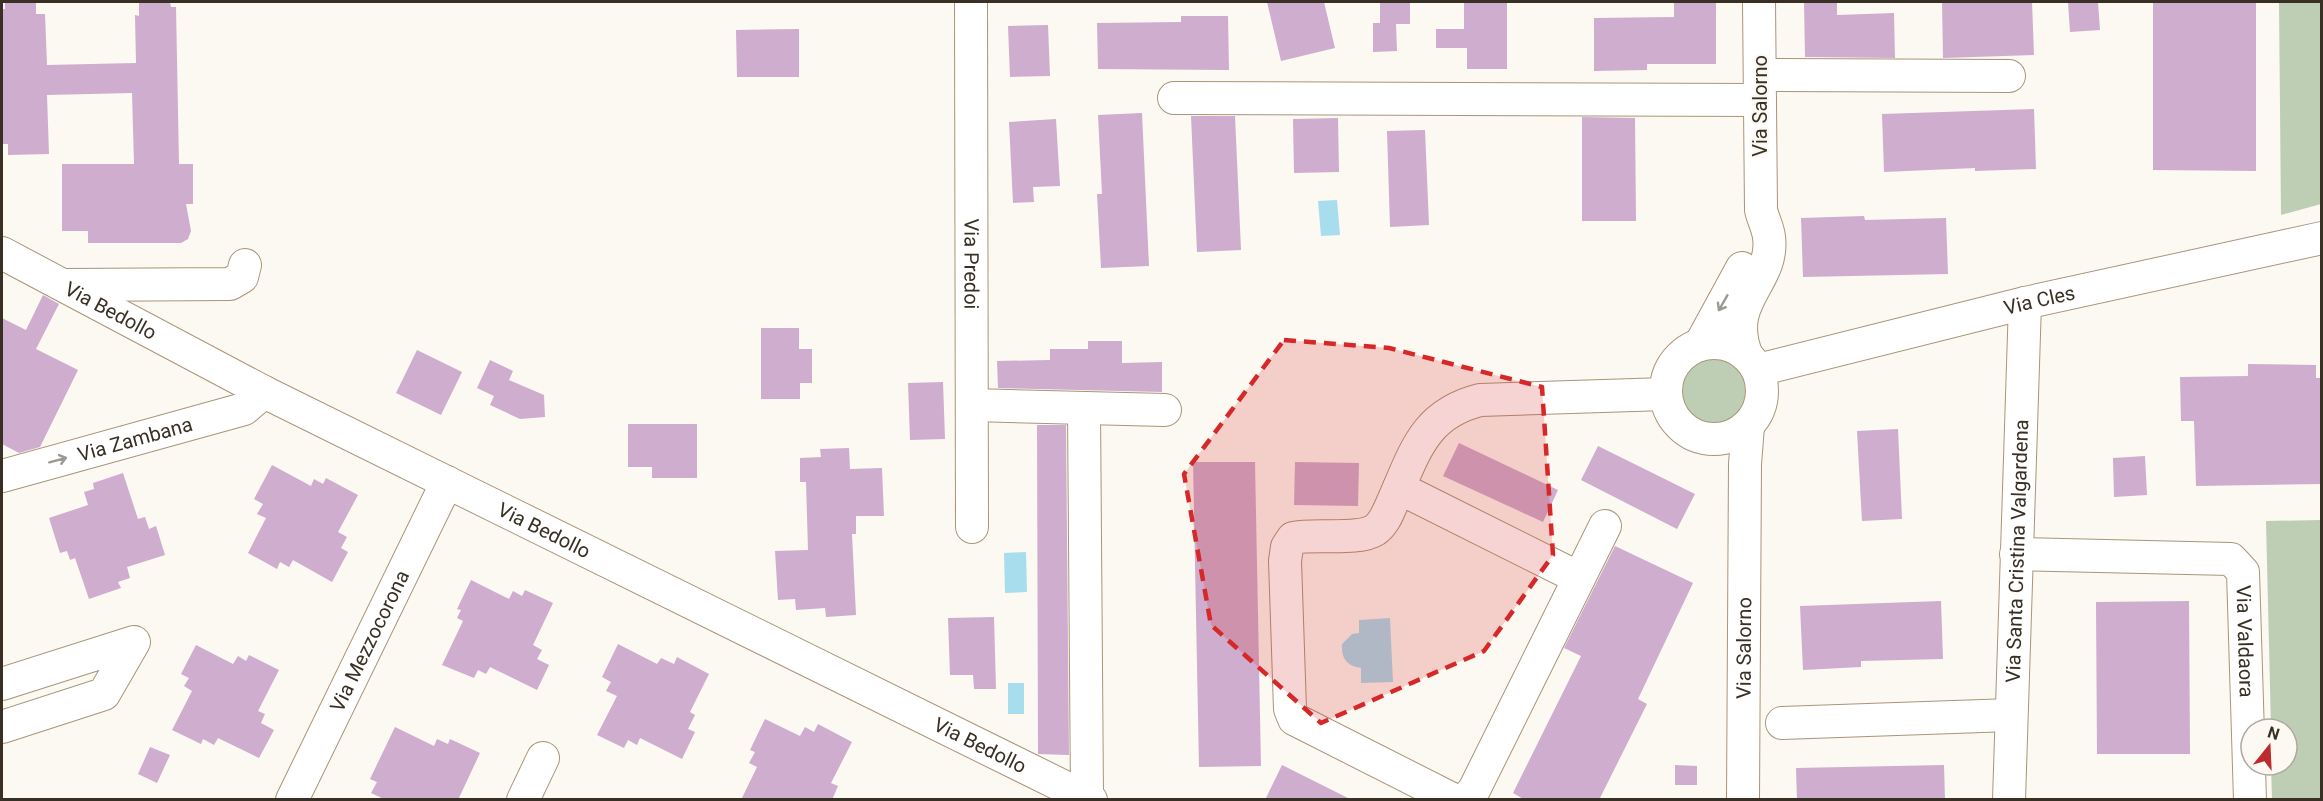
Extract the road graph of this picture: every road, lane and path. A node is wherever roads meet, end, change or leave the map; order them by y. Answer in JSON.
{"nodes":[{"id":1,"x":971,"y":2,"type":"edge"},
{"id":2,"x":1760,"y":2,"type":"edge"},
{"id":3,"x":2009,"y":76,"type":"dead end"},
{"id":4,"x":1760,"y":87,"type":"junction"},
{"id":5,"x":1174,"y":98,"type":"dead end"},
{"id":6,"x":1761,"y":210,"type":"junction"},
{"id":7,"x":2322,"y":238,"type":"edge"},
{"id":8,"x":2,"y":253,"type":"edge"},
{"id":9,"x":245,"y":265,"type":"dead end"},
{"id":10,"x":61,"y":285,"type":"junction"},
{"id":11,"x":2025,"y":303,"type":"junction"},
{"id":12,"x":1700,"y":345,"type":"junction"},
{"id":13,"x":1753,"y":363,"type":"junction"},
{"id":14,"x":264,"y":392,"type":"junction"},
{"id":15,"x":1666,"y":394,"type":"junction"},
{"id":16,"x":972,"y":405,"type":"junction"},
{"id":17,"x":1083,"y":409,"type":"junction"},
{"id":18,"x":1165,"y":410,"type":"dead end"},
{"id":19,"x":1748,"y":426,"type":"junction"},
{"id":20,"x":1703,"y":438,"type":"junction"},
{"id":21,"x":2,"y":476,"type":"edge"},
{"id":22,"x":447,"y":482,"type":"junction"},
{"id":23,"x":1399,"y":488,"type":"junction"},
{"id":24,"x":1746,"y":497,"type":"junction"},
{"id":25,"x":1605,"y":526,"type":"dead end"},
{"id":26,"x":972,"y":528,"type":"dead end"},
{"id":27,"x":2016,"y":554,"type":"junction"},
{"id":28,"x":1579,"y":578,"type":"junction"},
{"id":29,"x":2,"y":684,"type":"edge"},
{"id":30,"x":2011,"y":715,"type":"junction"},
{"id":31,"x":1782,"y":723,"type":"dead end"},
{"id":32,"x":2,"y":727,"type":"edge"},
{"id":33,"x":543,"y":758,"type":"dead end"},
{"id":34,"x":1089,"y":798,"type":"edge"},
{"id":35,"x":291,"y":800,"type":"edge"},
{"id":36,"x":522,"y":800,"type":"edge"},
{"id":37,"x":1454,"y":800,"type":"edge"},
{"id":38,"x":1465,"y":800,"type":"edge"},
{"id":39,"x":1743,"y":800,"type":"edge"},
{"id":40,"x":2009,"y":800,"type":"edge"},
{"id":41,"x":2250,"y":800,"type":"edge"}],
"edges":[{"from":1,"to":16,"type":"street","name":"Via Predoi"},
{"from":2,"to":4,"type":"street","name":"Via Salorno"},
{"from":3,"to":4,"type":"street"},
{"from":4,"to":5,"type":"street"},
{"from":4,"to":6,"type":"street","name":"Via Salorno"},
{"from":6,"to":12,"type":"street","name":"Via Salorno","one_way":true},
{"from":6,"to":13,"type":"street","name":"Via Salorno"},
{"from":7,"to":11,"type":"street","name":"Via Cles"},
{"from":8,"to":10,"type":"street","name":"Via Bedollo"},
{"from":9,"to":10,"type":"street"},
{"from":10,"to":14,"type":"street","name":"Via Bedollo"},
{"from":11,"to":13,"type":"street","name":"Via Cles"},
{"from":11,"to":27,"type":"street","name":"Via Santa Cristina Valgardena"},
{"from":12,"to":13,"type":"street"},
{"from":12,"to":15,"type":"street"},
{"from":13,"to":19,"type":"street"},
{"from":21,"to":14,"type":"street","name":"Via Zambana","one_way":true},
{"from":14,"to":22,"type":"street","name":"Via Bedollo"},
{"from":15,"to":20,"type":"street"},
{"from":15,"to":23,"type":"street"},
{"from":16,"to":17,"type":"street"},
{"from":16,"to":26,"type":"street","name":"Via Predoi"},
{"from":17,"to":18,"type":"street"},
{"from":17,"to":34,"type":"street"},
{"from":19,"to":20,"type":"street"},
{"from":19,"to":24,"type":"street","name":"Via Salorno"},
{"from":20,"to":24,"type":"street","name":"Via Salorno"},
{"from":22,"to":34,"type":"street","name":"Via Bedollo"},
{"from":22,"to":35,"type":"street","name":"Via Mezzocorona"},
{"from":23,"to":28,"type":"street"},
{"from":23,"to":37,"type":"street"},
{"from":24,"to":39,"type":"street","name":"Via Salorno"},
{"from":25,"to":28,"type":"street"},
{"from":27,"to":30,"type":"street","name":"Via Santa Cristina Valgardena"},
{"from":27,"to":41,"type":"street","name":"Via Valdaora"},
{"from":28,"to":38,"type":"street"},
{"from":29,"to":32,"type":"street"},
{"from":30,"to":31,"type":"street"},
{"from":30,"to":40,"type":"street","name":"Via Santa Cristina Valgardena"},
{"from":33,"to":36,"type":"street"}]}
